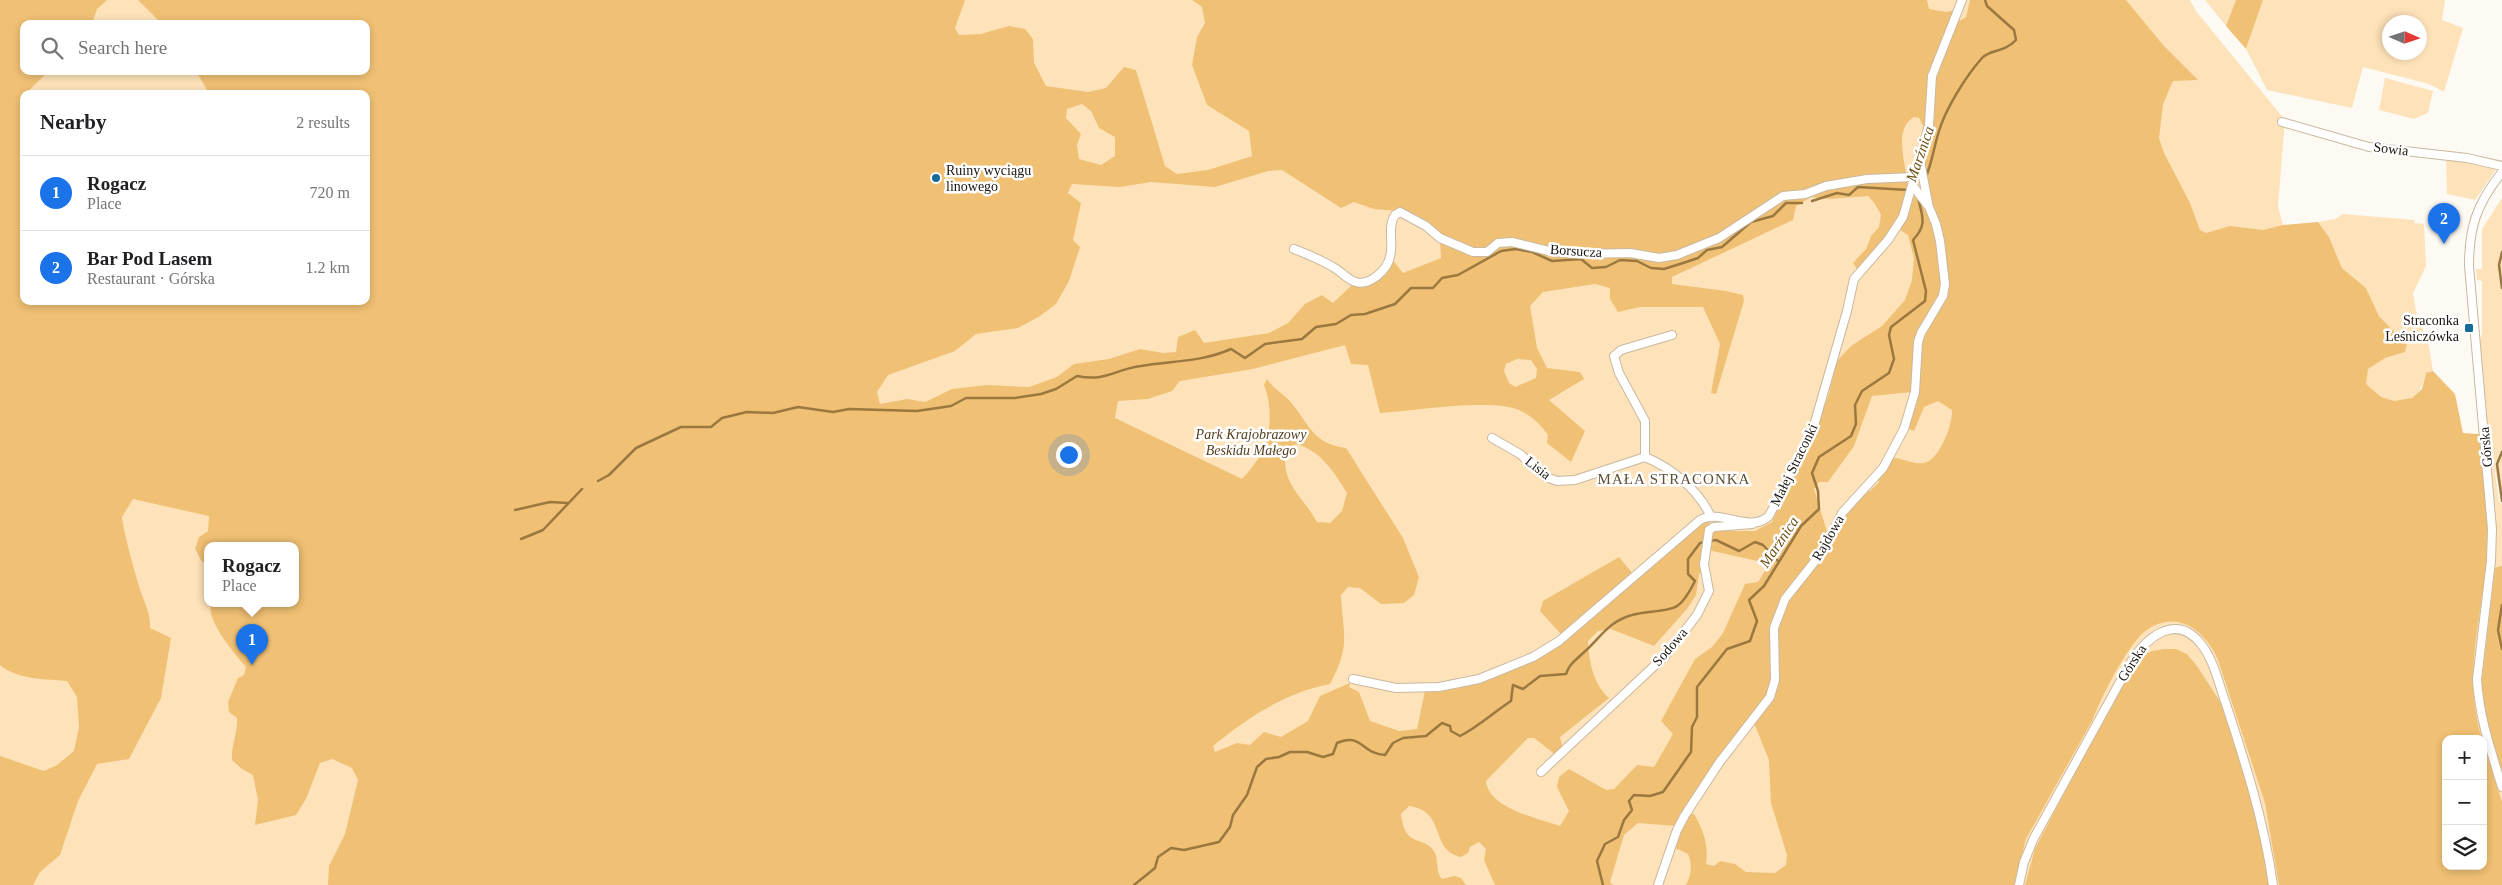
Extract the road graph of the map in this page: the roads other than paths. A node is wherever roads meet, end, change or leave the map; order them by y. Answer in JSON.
{"nodes":[{"id":1,"x":1962,"y":0,"type":"edge"},
{"id":2,"x":2282,"y":122,"type":"dead end"},
{"id":3,"x":1920,"y":161,"type":"junction"},
{"id":4,"x":2502,"y":166,"type":"edge"},
{"id":5,"x":2502,"y":172,"type":"edge"},
{"id":6,"x":1914,"y":178,"type":"junction"},
{"id":7,"x":1914,"y":188,"type":"junction"},
{"id":8,"x":1927,"y":204,"type":"junction"},
{"id":9,"x":1294,"y":249,"type":"dead end"},
{"id":10,"x":1672,"y":335,"type":"dead end"},
{"id":11,"x":1492,"y":438,"type":"dead end"},
{"id":12,"x":1645,"y":457,"type":"junction"},
{"id":13,"x":1710,"y":516,"type":"junction"},
{"id":14,"x":1756,"y":523,"type":"junction"},
{"id":15,"x":1352,"y":679,"type":"dead end"},
{"id":16,"x":1541,"y":772,"type":"dead end"},
{"id":17,"x":2502,"y":787,"type":"edge"},
{"id":18,"x":1658,"y":885,"type":"edge"},
{"id":19,"x":2019,"y":885,"type":"edge"},
{"id":20,"x":2273,"y":885,"type":"edge"}],
"edges":[{"from":1,"to":3,"type":"street","name":"Małej Straconki"},
{"from":2,"to":4,"type":"street","name":"Sowia"},
{"from":3,"to":6,"type":"street","name":"Małej Straconki"},
{"from":3,"to":8,"type":"street","name":"Rajdowa"},
{"from":5,"to":17,"type":"street","name":"Górska"},
{"from":6,"to":7,"type":"street","name":"Małej Straconki"},
{"from":6,"to":9,"type":"street","name":"Borsucza"},
{"from":7,"to":8,"type":"street","name":"Rajdowa"},
{"from":7,"to":14,"type":"street","name":"Małej Straconki"},
{"from":8,"to":18,"type":"street","name":"Rajdowa"},
{"from":10,"to":12,"type":"street"},
{"from":11,"to":12,"type":"street","name":"Lisia"},
{"from":12,"to":13,"type":"street"},
{"from":13,"to":14,"type":"street"},
{"from":13,"to":15,"type":"street"},
{"from":14,"to":16,"type":"street","name":"Sodowa"},
{"from":19,"to":20,"type":"street","name":"Górska"}]}
